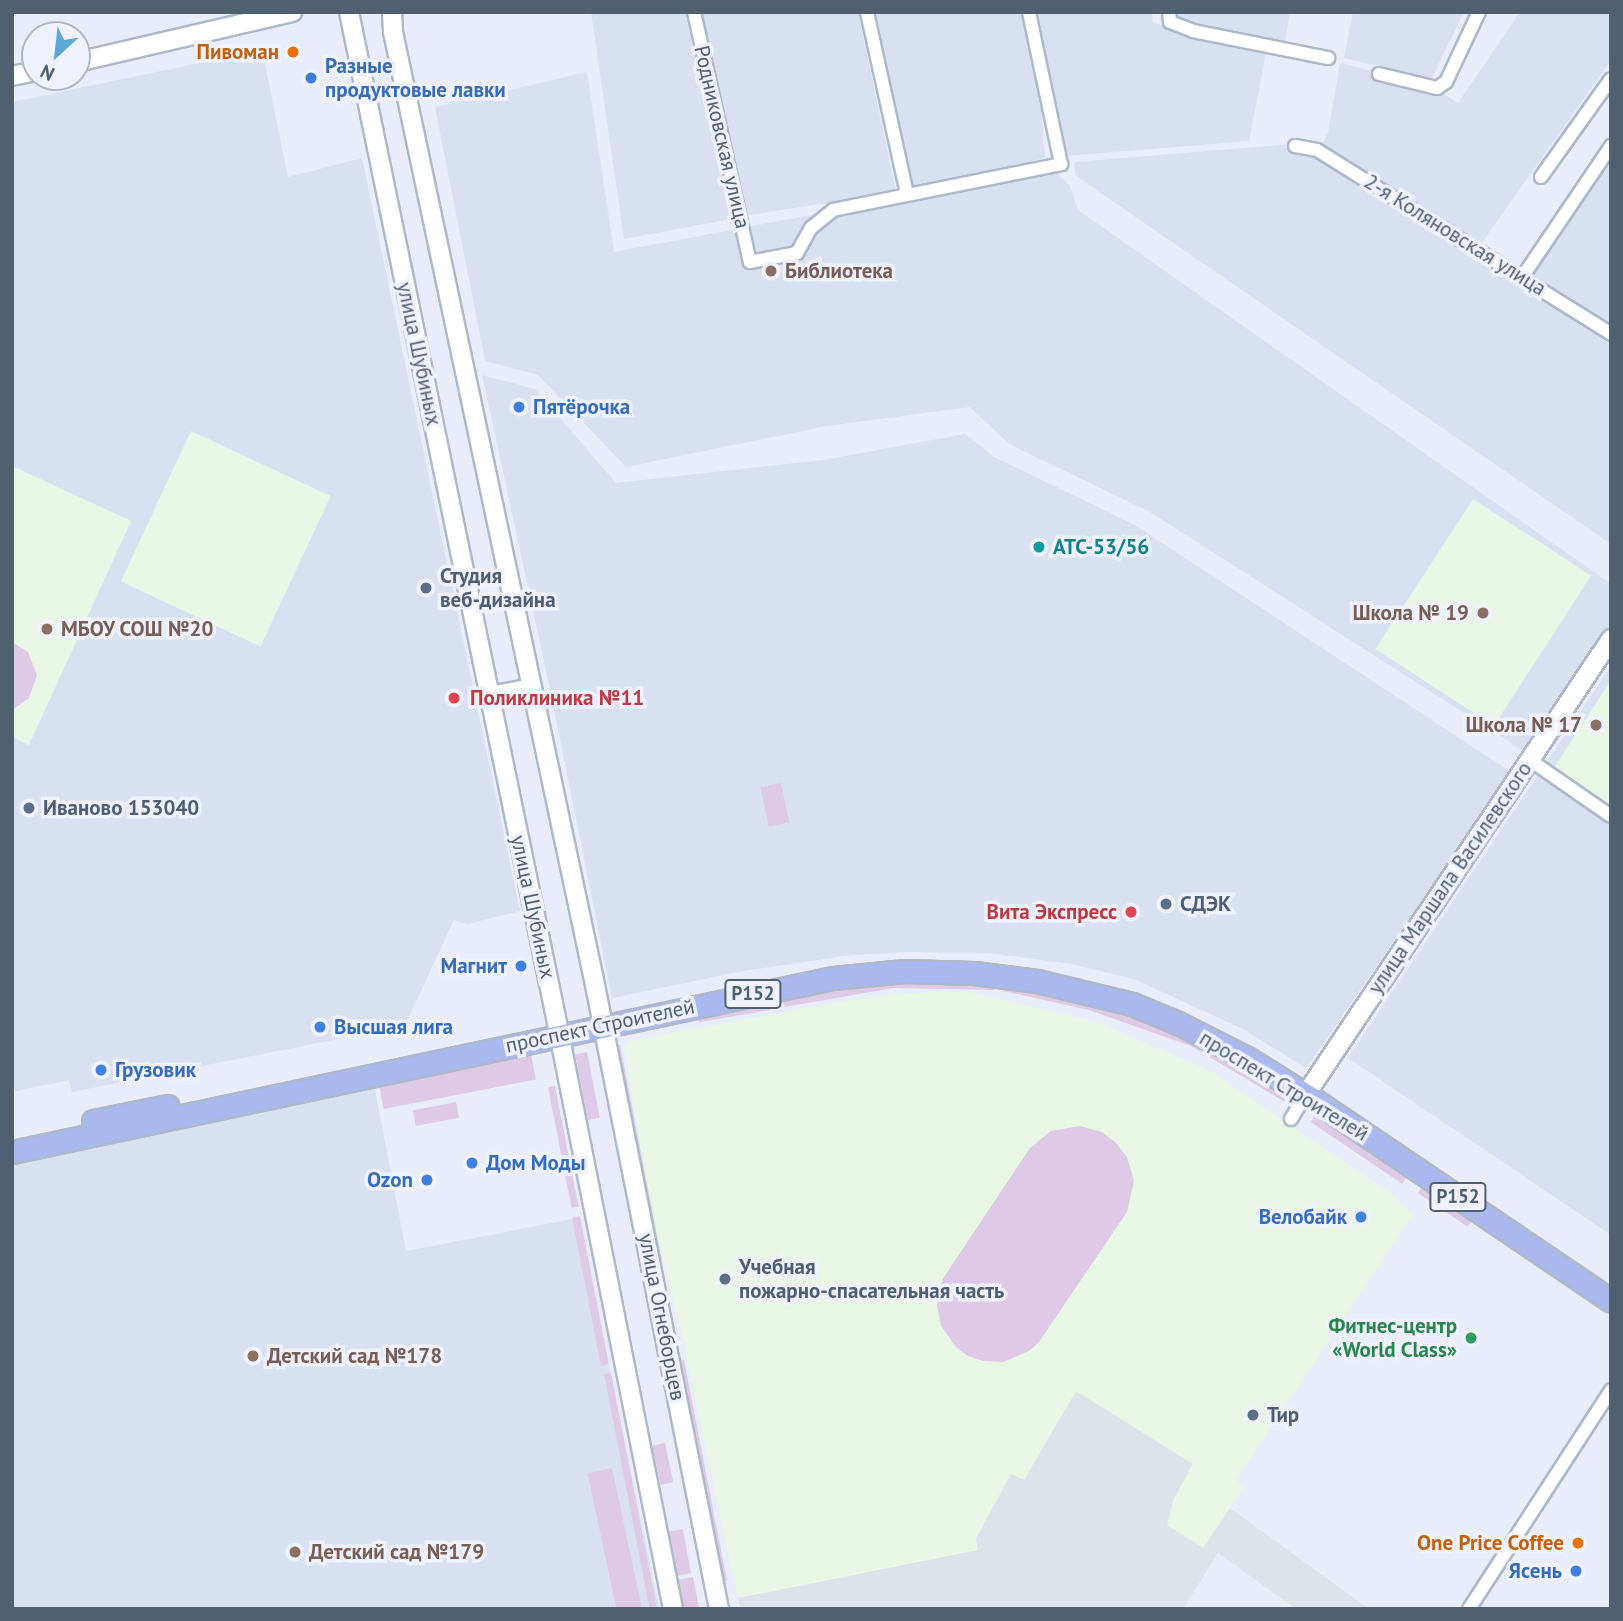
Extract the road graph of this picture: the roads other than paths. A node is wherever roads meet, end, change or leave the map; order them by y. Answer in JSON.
{"nodes":[{"id":1,"x":292,"y":12,"type":"edge"},
{"id":2,"x":349,"y":12,"type":"edge"},
{"id":3,"x":392,"y":12,"type":"edge"},
{"id":4,"x":694,"y":12,"type":"edge"},
{"id":5,"x":867,"y":12,"type":"edge"},
{"id":6,"x":1029,"y":12,"type":"edge"},
{"id":7,"x":1479,"y":12,"type":"edge"},
{"id":8,"x":1169,"y":17,"type":"edge"},
{"id":9,"x":1328,"y":58,"type":"dead end"},
{"id":10,"x":91,"y":59,"type":"edge"},
{"id":11,"x":1379,"y":74,"type":"dead end"},
{"id":12,"x":1611,"y":79,"type":"edge"},
{"id":13,"x":1295,"y":146,"type":"dead end"},
{"id":14,"x":1611,"y":146,"type":"edge"},
{"id":15,"x":1541,"y":177,"type":"dead end"},
{"id":16,"x":907,"y":194,"type":"junction"},
{"id":17,"x":1523,"y":276,"type":"junction"},
{"id":18,"x":1611,"y":334,"type":"edge"},
{"id":19,"x":1611,"y":639,"type":"edge"},
{"id":20,"x":532,"y":688,"type":"junction"},
{"id":21,"x":489,"y":696,"type":"junction"},
{"id":22,"x":1530,"y":760,"type":"junction"},
{"id":23,"x":1611,"y":816,"type":"edge"},
{"id":24,"x":602,"y":1020,"type":"junction"},
{"id":25,"x":558,"y":1029,"type":"junction"},
{"id":26,"x":1309,"y":1089,"type":"junction"},
{"id":27,"x":214,"y":1104,"type":"junction"},
{"id":28,"x":1291,"y":1119,"type":"dead end"},
{"id":29,"x":12,"y":1138,"type":"edge"},
{"id":30,"x":12,"y":1152,"type":"edge"},
{"id":31,"x":1611,"y":1286,"type":"edge"},
{"id":32,"x":1611,"y":1301,"type":"edge"},
{"id":33,"x":1611,"y":1390,"type":"edge"},
{"id":34,"x":673,"y":1609,"type":"edge"},
{"id":35,"x":719,"y":1609,"type":"edge"},
{"id":36,"x":1469,"y":1609,"type":"edge"}],
"edges":[{"from":1,"to":10,"type":"main road"},
{"from":2,"to":21,"type":"main road","name":"улица Шубиных"},
{"from":3,"to":20,"type":"main road","name":"улица Шубиных"},
{"from":4,"to":16,"type":"street","name":"Родниковская улица"},
{"from":5,"to":16,"type":"street"},
{"from":6,"to":16,"type":"street"},
{"from":7,"to":11,"type":"street"},
{"from":8,"to":9,"type":"street"},
{"from":12,"to":15,"type":"street"},
{"from":13,"to":17,"type":"street","name":"2-я Коляновская улица"},
{"from":14,"to":17,"type":"street"},
{"from":17,"to":18,"type":"street","name":"2-я Коляновская улица"},
{"from":19,"to":22,"type":"main road","name":"улица Маршала Василевского"},
{"from":20,"to":21,"type":"main road"},
{"from":20,"to":24,"type":"main road","name":"улица Шубиных"},
{"from":21,"to":25,"type":"main road","name":"улица Шубиных"},
{"from":22,"to":23,"type":"street"},
{"from":22,"to":26,"type":"main road","name":"улица Маршала Василевского"},
{"from":24,"to":25,"type":"main road","name":"проспект Строителей","number":"Р152"},
{"from":24,"to":26,"type":"main road","name":"проспект Строителей","number":"Р152"},
{"from":24,"to":35,"type":"main road","name":"улица Огнеборцев"},
{"from":25,"to":27,"type":"main road","name":"проспект Строителей","number":"Р152"},
{"from":25,"to":34,"type":"main road"},
{"from":26,"to":28,"type":"street","name":"улица Маршала Василевского"},
{"from":26,"to":31,"type":"main road","name":"проспект Строителей","number":"Р152"},
{"from":26,"to":32,"type":"main road","name":"проспект Строителей","number":"Р152"},
{"from":27,"to":29,"type":"main road","name":"проспект Строителей","number":"Р152"},
{"from":27,"to":30,"type":"main road","name":"проспект Строителей","number":"Р152"},
{"from":33,"to":36,"type":"street"}]}
